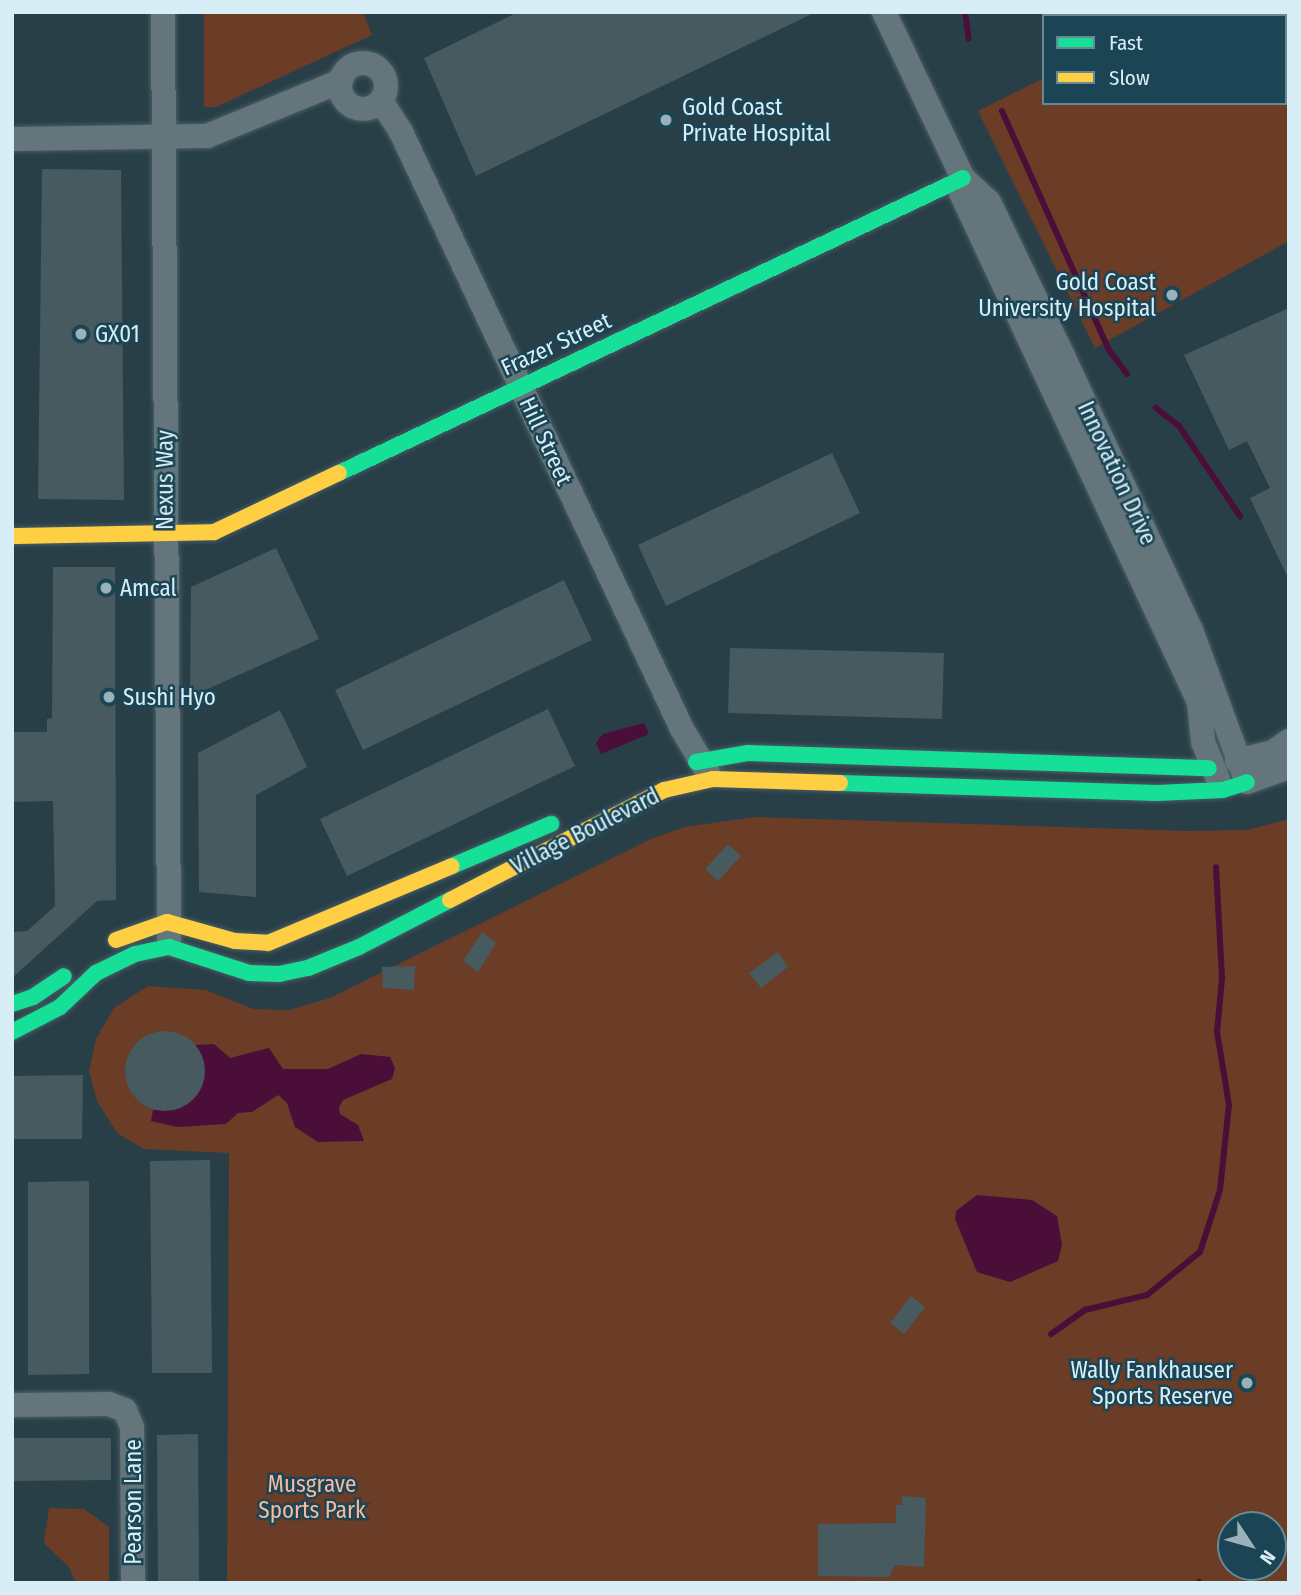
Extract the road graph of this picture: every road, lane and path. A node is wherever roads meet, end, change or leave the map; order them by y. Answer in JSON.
{"nodes":[{"id":1,"x":163,"y":12,"type":"edge"},
{"id":2,"x":884,"y":12,"type":"edge"},
{"id":3,"x":341,"y":80,"type":"junction"},
{"id":4,"x":381,"y":101,"type":"junction"},
{"id":5,"x":163,"y":138,"type":"junction"},
{"id":6,"x":12,"y":139,"type":"edge"},
{"id":7,"x":963,"y":178,"type":"junction"},
{"id":8,"x":521,"y":386,"type":"junction"},
{"id":9,"x":12,"y":536,"type":"edge"},
{"id":10,"x":165,"y":536,"type":"junction"},
{"id":11,"x":1289,"y":741,"type":"edge"},
{"id":12,"x":1289,"y":767,"type":"edge"},
{"id":13,"x":706,"y":770,"type":"junction"},
{"id":14,"x":1242,"y":771,"type":"junction"},
{"id":15,"x":1218,"y":779,"type":"junction"},
{"id":16,"x":598,"y":804,"type":"dead end"},
{"id":17,"x":573,"y":815,"type":"dead end"},
{"id":18,"x":167,"y":922,"type":"junction"},
{"id":19,"x":103,"y":947,"type":"dead end"},
{"id":20,"x":169,"y":947,"type":"junction"},
{"id":21,"x":76,"y":966,"type":"dead end"},
{"id":22,"x":12,"y":1004,"type":"edge"},
{"id":23,"x":12,"y":1032,"type":"edge"},
{"id":24,"x":12,"y":1405,"type":"edge"},
{"id":25,"x":133,"y":1583,"type":"edge"}],
"edges":[{"from":1,"to":5,"type":"street","name":"Nexus Way"},
{"from":2,"to":7,"type":"street","name":"Innovation Drive"},
{"from":3,"to":4,"type":"street"},
{"from":3,"to":4,"type":"street"},
{"from":3,"to":5,"type":"street"},
{"from":4,"to":8,"type":"street","name":"Hill Street"},
{"from":5,"to":6,"type":"street"},
{"from":5,"to":10,"type":"street","name":"Nexus Way"},
{"from":7,"to":8,"type":"street","name":"Frazer Street"},
{"from":7,"to":14,"type":"street","name":"Innovation Drive"},
{"from":7,"to":15,"type":"street","name":"Innovation Drive"},
{"from":8,"to":10,"type":"street","name":"Frazer Street"},
{"from":8,"to":13,"type":"street","name":"Hill Street"},
{"from":9,"to":10,"type":"street","name":"Frazer Street"},
{"from":10,"to":18,"type":"street","name":"Nexus Way"},
{"from":11,"to":14,"type":"street","name":"Village Boulevard"},
{"from":12,"to":14,"type":"street","name":"Village Boulevard"},
{"from":13,"to":15,"type":"street","name":"Village Boulevard"},
{"from":13,"to":15,"type":"street","name":"Village Boulevard"},
{"from":13,"to":16,"type":"street","name":"Village Boulevard"},
{"from":13,"to":20,"type":"street","name":"Village Boulevard"},
{"from":14,"to":15,"type":"street","name":"Village Boulevard"},
{"from":14,"to":15,"type":"street","name":"Village Boulevard"},
{"from":17,"to":18,"type":"street","name":"Village Boulevard"},
{"from":18,"to":19,"type":"street"},
{"from":18,"to":20,"type":"street","name":"Nexus Way"},
{"from":20,"to":23,"type":"street"},
{"from":21,"to":22,"type":"street"},
{"from":24,"to":25,"type":"street","name":"Pearson Lane"}]}
